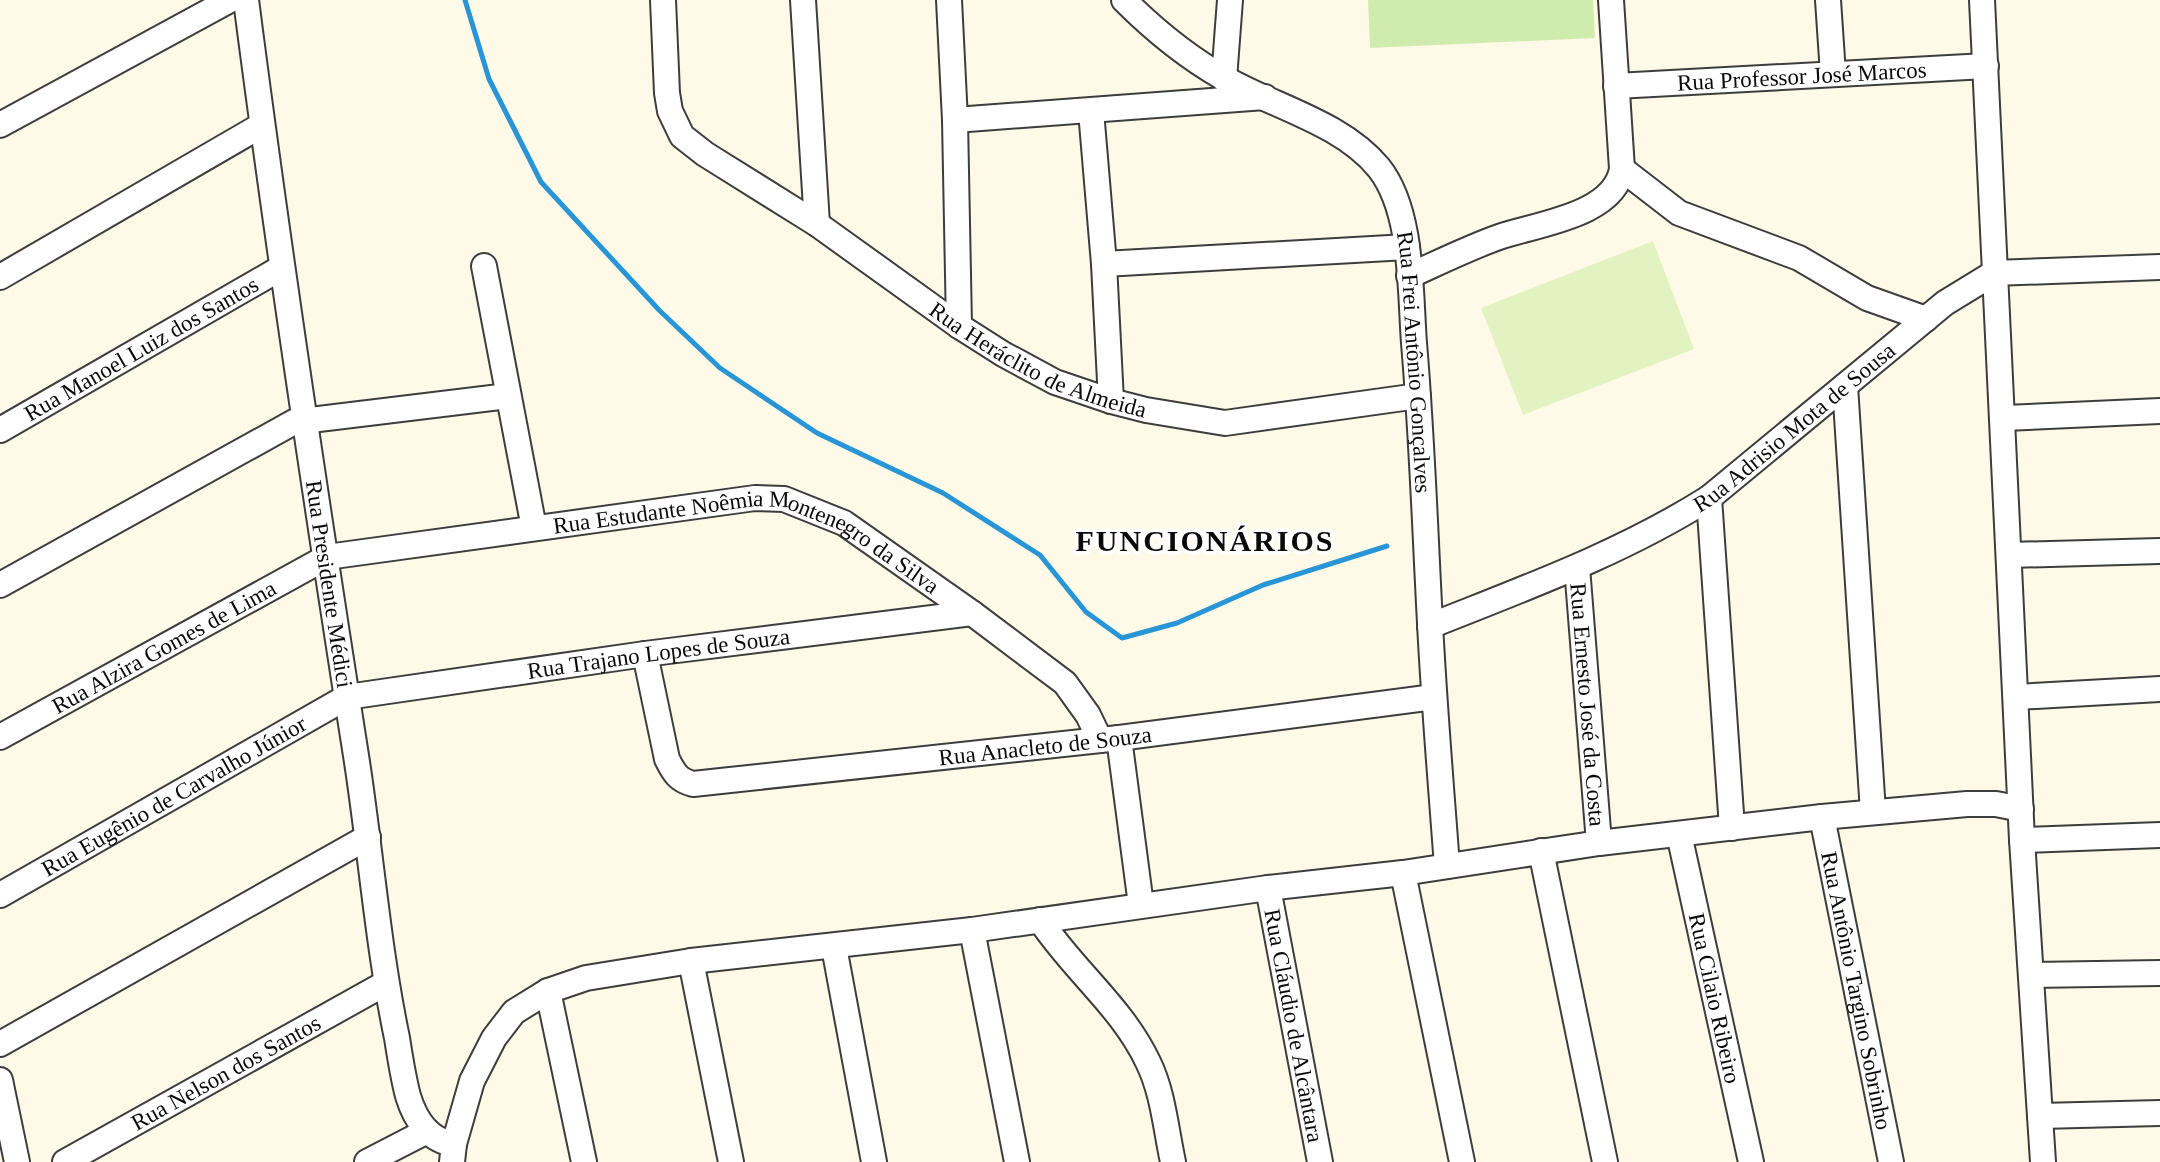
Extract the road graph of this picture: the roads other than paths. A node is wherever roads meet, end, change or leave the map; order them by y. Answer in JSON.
{"nodes":[{"id":1,"x":230,"y":0,"type":"edge"},
{"id":2,"x":246,"y":0,"type":"edge"},
{"id":3,"x":663,"y":0,"type":"edge"},
{"id":4,"x":803,"y":0,"type":"edge"},
{"id":5,"x":949,"y":0,"type":"edge"},
{"id":6,"x":1124,"y":0,"type":"edge"},
{"id":7,"x":1230,"y":0,"type":"edge"},
{"id":8,"x":1611,"y":0,"type":"edge"},
{"id":9,"x":1828,"y":0,"type":"edge"},
{"id":10,"x":1982,"y":0,"type":"edge"},
{"id":11,"x":1986,"y":66,"type":"junction"},
{"id":12,"x":1833,"y":74,"type":"junction"},
{"id":13,"x":1224,"y":79,"type":"junction"},
{"id":14,"x":1616,"y":86,"type":"junction"},
{"id":15,"x":1266,"y":97,"type":"junction"},
{"id":16,"x":1091,"y":111,"type":"junction"},
{"id":17,"x":955,"y":120,"type":"junction"},
{"id":18,"x":0,"y":125,"type":"edge"},
{"id":19,"x":262,"y":125,"type":"junction"},
{"id":20,"x":1622,"y":169,"type":"junction"},
{"id":21,"x":817,"y":224,"type":"junction"},
{"id":22,"x":1407,"y":247,"type":"junction"},
{"id":23,"x":1104,"y":264,"type":"junction"},
{"id":24,"x":484,"y":266,"type":"dead end"},
{"id":25,"x":2160,"y":267,"type":"edge"},
{"id":26,"x":281,"y":268,"type":"junction"},
{"id":27,"x":1994,"y":273,"type":"junction"},
{"id":28,"x":0,"y":276,"type":"edge"},
{"id":29,"x":1409,"y":276,"type":"junction"},
{"id":30,"x":1926,"y":319,"type":"junction"},
{"id":31,"x":959,"y":326,"type":"junction"},
{"id":32,"x":1845,"y":386,"type":"junction"},
{"id":33,"x":509,"y":396,"type":"junction"},
{"id":34,"x":1419,"y":396,"type":"junction"},
{"id":35,"x":1111,"y":401,"type":"junction"},
{"id":36,"x":2160,"y":411,"type":"edge"},
{"id":37,"x":2004,"y":418,"type":"junction"},
{"id":38,"x":305,"y":420,"type":"junction"},
{"id":39,"x":0,"y":430,"type":"edge"},
{"id":40,"x":1709,"y":498,"type":"junction"},
{"id":41,"x":534,"y":528,"type":"junction"},
{"id":42,"x":2160,"y":551,"type":"edge"},
{"id":43,"x":2010,"y":555,"type":"junction"},
{"id":44,"x":327,"y":557,"type":"junction"},
{"id":45,"x":1577,"y":567,"type":"junction"},
{"id":46,"x":0,"y":585,"type":"edge"},
{"id":47,"x":972,"y":613,"type":"junction"},
{"id":48,"x":1430,"y":626,"type":"junction"},
{"id":49,"x":645,"y":654,"type":"junction"},
{"id":50,"x":2160,"y":689,"type":"edge"},
{"id":51,"x":2016,"y":696,"type":"junction"},
{"id":52,"x":347,"y":697,"type":"junction"},
{"id":53,"x":1434,"y":697,"type":"junction"},
{"id":54,"x":0,"y":737,"type":"edge"},
{"id":55,"x":1110,"y":739,"type":"junction"},
{"id":56,"x":2021,"y":809,"type":"junction"},
{"id":57,"x":1873,"y":812,"type":"junction"},
{"id":58,"x":1822,"y":817,"type":"junction"},
{"id":59,"x":1732,"y":828,"type":"junction"},
{"id":60,"x":1679,"y":834,"type":"junction"},
{"id":61,"x":2160,"y":835,"type":"edge"},
{"id":62,"x":369,"y":837,"type":"junction"},
{"id":63,"x":2022,"y":840,"type":"junction"},
{"id":64,"x":1599,"y":843,"type":"junction"},
{"id":65,"x":1541,"y":851,"type":"junction"},
{"id":66,"x":1447,"y":866,"type":"junction"},
{"id":67,"x":1403,"y":873,"type":"junction"},
{"id":68,"x":1268,"y":888,"type":"junction"},
{"id":69,"x":0,"y":895,"type":"edge"},
{"id":70,"x":1141,"y":905,"type":"junction"},
{"id":71,"x":1040,"y":920,"type":"junction"},
{"id":72,"x":972,"y":930,"type":"junction"},
{"id":73,"x":834,"y":947,"type":"junction"},
{"id":74,"x":691,"y":961,"type":"junction"},
{"id":75,"x":2160,"y":973,"type":"edge"},
{"id":76,"x":2032,"y":975,"type":"junction"},
{"id":77,"x":386,"y":983,"type":"junction"},
{"id":78,"x":548,"y":990,"type":"junction"},
{"id":79,"x":0,"y":1044,"type":"edge"},
{"id":80,"x":0,"y":1080,"type":"edge"},
{"id":81,"x":2160,"y":1113,"type":"edge"},
{"id":82,"x":2040,"y":1116,"type":"junction"},
{"id":83,"x":426,"y":1131,"type":"junction"},
{"id":84,"x":10,"y":1153,"type":"edge"},
{"id":85,"x":453,"y":1153,"type":"edge"},
{"id":86,"x":65,"y":1162,"type":"edge"},
{"id":87,"x":367,"y":1162,"type":"edge"},
{"id":88,"x":584,"y":1162,"type":"edge"},
{"id":89,"x":731,"y":1162,"type":"edge"},
{"id":90,"x":874,"y":1162,"type":"edge"},
{"id":91,"x":1017,"y":1162,"type":"edge"},
{"id":92,"x":1173,"y":1162,"type":"edge"},
{"id":93,"x":1320,"y":1162,"type":"edge"},
{"id":94,"x":1462,"y":1162,"type":"edge"},
{"id":95,"x":1605,"y":1162,"type":"edge"},
{"id":96,"x":1751,"y":1162,"type":"edge"},
{"id":97,"x":1891,"y":1162,"type":"edge"},
{"id":98,"x":2043,"y":1162,"type":"edge"}],
"edges":[{"from":1,"to":18,"type":"street"},
{"from":2,"to":19,"type":"street","name":"Rua Presidente Médici"},
{"from":3,"to":21,"type":"street","name":"Rua Heráclito de Almeida"},
{"from":4,"to":21,"type":"street"},
{"from":5,"to":17,"type":"street"},
{"from":6,"to":13,"type":"street","name":"Rua Frei Antônio Gonçalves"},
{"from":7,"to":13,"type":"street"},
{"from":8,"to":14,"type":"street"},
{"from":9,"to":12,"type":"street"},
{"from":10,"to":11,"type":"street"},
{"from":11,"to":12,"type":"street","name":"Rua Professor José Marcos"},
{"from":11,"to":27,"type":"street"},
{"from":12,"to":14,"type":"street","name":"Rua Professor José Marcos"},
{"from":13,"to":15,"type":"street","name":"Rua Frei Antônio Gonçalves"},
{"from":14,"to":20,"type":"street"},
{"from":15,"to":16,"type":"street"},
{"from":15,"to":22,"type":"street","name":"Rua Frei Antônio Gonçalves"},
{"from":16,"to":17,"type":"street"},
{"from":16,"to":23,"type":"street"},
{"from":17,"to":31,"type":"street"},
{"from":19,"to":26,"type":"street","name":"Rua Presidente Médici"},
{"from":19,"to":28,"type":"street"},
{"from":20,"to":29,"type":"street"},
{"from":20,"to":30,"type":"street"},
{"from":21,"to":31,"type":"street","name":"Rua Heráclito de Almeida"},
{"from":22,"to":23,"type":"street"},
{"from":22,"to":29,"type":"street","name":"Rua Frei Antônio Gonçalves"},
{"from":23,"to":35,"type":"street"},
{"from":24,"to":33,"type":"street"},
{"from":25,"to":27,"type":"street","name":"Rua Adrisio Mota de Sousa"},
{"from":26,"to":38,"type":"street","name":"Rua Presidente Médici"},
{"from":26,"to":39,"type":"street","name":"Rua Manoel Luiz dos Santos"},
{"from":27,"to":30,"type":"street","name":"Rua Adrisio Mota de Sousa"},
{"from":27,"to":37,"type":"street"},
{"from":29,"to":34,"type":"street","name":"Rua Frei Antônio Gonçalves"},
{"from":30,"to":32,"type":"street","name":"Rua Adrisio Mota de Sousa"},
{"from":31,"to":35,"type":"street","name":"Rua Heráclito de Almeida"},
{"from":32,"to":40,"type":"street","name":"Rua Adrisio Mota de Sousa"},
{"from":32,"to":57,"type":"street"},
{"from":33,"to":38,"type":"street"},
{"from":33,"to":41,"type":"street"},
{"from":34,"to":35,"type":"street","name":"Rua Heráclito de Almeida"},
{"from":34,"to":48,"type":"street","name":"Rua Frei Antônio Gonçalves"},
{"from":36,"to":37,"type":"street"},
{"from":37,"to":43,"type":"street"},
{"from":38,"to":44,"type":"street","name":"Rua Presidente Médici"},
{"from":38,"to":46,"type":"street"},
{"from":40,"to":45,"type":"street","name":"Rua Adrisio Mota de Sousa"},
{"from":40,"to":59,"type":"street"},
{"from":41,"to":44,"type":"street","name":"Rua Estudante Noêmia Montenegro da Silva"},
{"from":41,"to":47,"type":"street","name":"Rua Estudante Noêmia Montenegro da Silva"},
{"from":42,"to":43,"type":"street"},
{"from":43,"to":51,"type":"street"},
{"from":44,"to":52,"type":"street","name":"Rua Presidente Médici"},
{"from":44,"to":54,"type":"street","name":"Rua Alzira Gomes de Lima"},
{"from":45,"to":48,"type":"street","name":"Rua Adrisio Mota de Sousa"},
{"from":45,"to":64,"type":"street","name":"Rua Ernesto José da Costa"},
{"from":47,"to":49,"type":"street","name":"Rua Trajano Lopes de Souza"},
{"from":47,"to":55,"type":"street","name":"Rua Estudante Noêmia Montenegro da Silva"},
{"from":48,"to":53,"type":"street","name":"Rua Frei Antônio Gonçalves"},
{"from":49,"to":52,"type":"street","name":"Rua Trajano Lopes de Souza"},
{"from":49,"to":55,"type":"street","name":"Rua Anacleto de Souza"},
{"from":50,"to":51,"type":"street"},
{"from":51,"to":56,"type":"street"},
{"from":52,"to":62,"type":"street","name":"Rua Presidente Médici"},
{"from":52,"to":69,"type":"street","name":"Rua Eugênio de Carvalho Júnior"},
{"from":53,"to":55,"type":"street","name":"Rua Anacleto de Souza"},
{"from":53,"to":66,"type":"street","name":"Rua Frei Antônio Gonçalves"},
{"from":55,"to":70,"type":"street"},
{"from":56,"to":57,"type":"street"},
{"from":56,"to":63,"type":"street"},
{"from":57,"to":58,"type":"street"},
{"from":58,"to":59,"type":"street"},
{"from":58,"to":97,"type":"street","name":"Rua Antônio Targino Sobrinho"},
{"from":59,"to":60,"type":"street"},
{"from":60,"to":64,"type":"street"},
{"from":60,"to":96,"type":"street","name":"Rua Cilaio Ribeiro"},
{"from":61,"to":63,"type":"street"},
{"from":62,"to":77,"type":"street","name":"Rua Presidente Médici"},
{"from":62,"to":79,"type":"street"},
{"from":63,"to":76,"type":"street"},
{"from":64,"to":65,"type":"street"},
{"from":65,"to":66,"type":"street"},
{"from":65,"to":95,"type":"street"},
{"from":66,"to":67,"type":"street"},
{"from":67,"to":68,"type":"street"},
{"from":67,"to":94,"type":"street"},
{"from":68,"to":70,"type":"street"},
{"from":68,"to":93,"type":"street","name":"Rua Cláudio de Alcântara"},
{"from":70,"to":71,"type":"street"},
{"from":71,"to":72,"type":"street"},
{"from":71,"to":92,"type":"street"},
{"from":72,"to":73,"type":"street"},
{"from":72,"to":91,"type":"street"},
{"from":73,"to":74,"type":"street"},
{"from":73,"to":90,"type":"street"},
{"from":74,"to":78,"type":"street"},
{"from":74,"to":89,"type":"street"},
{"from":75,"to":76,"type":"street"},
{"from":76,"to":82,"type":"street"},
{"from":77,"to":83,"type":"street","name":"Rua Presidente Médici"},
{"from":77,"to":86,"type":"street","name":"Rua Nelson dos Santos"},
{"from":78,"to":85,"type":"street"},
{"from":78,"to":88,"type":"street"},
{"from":80,"to":84,"type":"street"},
{"from":81,"to":82,"type":"street"},
{"from":82,"to":98,"type":"street"},
{"from":83,"to":85,"type":"street"},
{"from":83,"to":87,"type":"street"}]}
